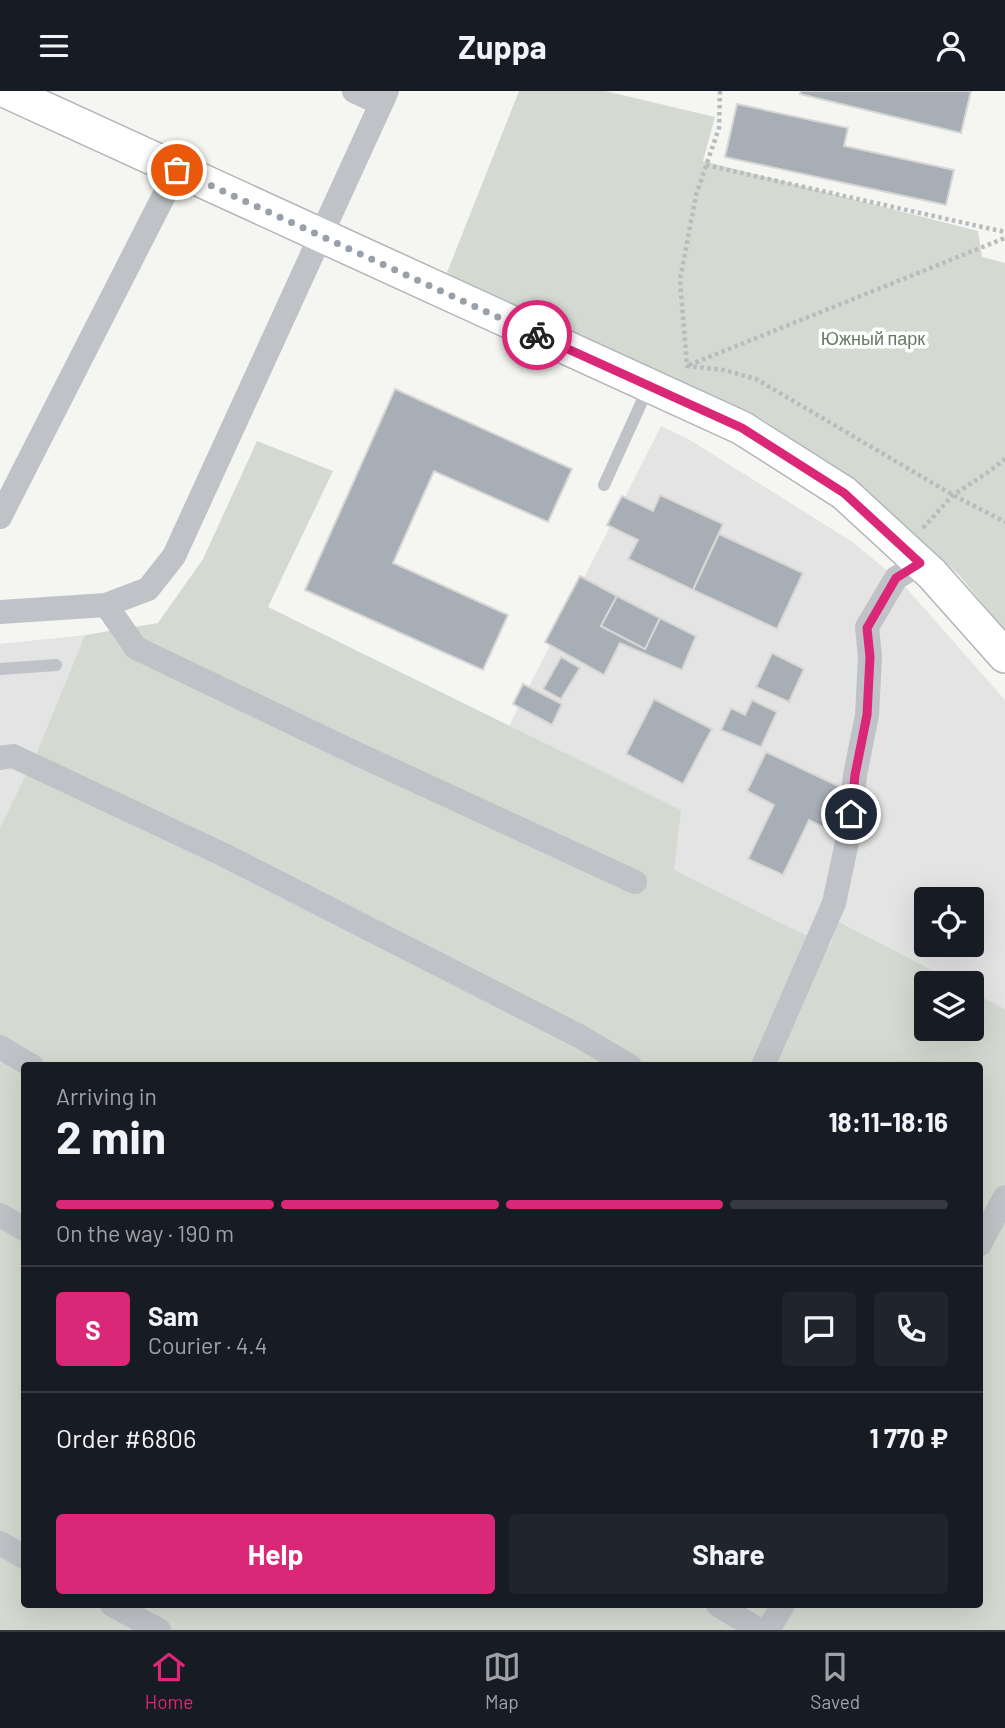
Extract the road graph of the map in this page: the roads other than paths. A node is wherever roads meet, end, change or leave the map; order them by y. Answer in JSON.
{"nodes":[{"id":1,"x":6,"y":91,"type":"edge"},
{"id":2,"x":354,"y":91,"type":"edge"},
{"id":3,"x":383,"y":97,"type":"edge"},
{"id":4,"x":177,"y":170,"type":"junction"},
{"id":5,"x":321,"y":236,"type":"junction"},
{"id":6,"x":662,"y":391,"type":"junction"},
{"id":7,"x":604,"y":485,"type":"dead end"},
{"id":8,"x":0,"y":517,"type":"edge"},
{"id":9,"x":913,"y":556,"type":"junction"},
{"id":10,"x":106,"y":605,"type":"junction"},
{"id":11,"x":0,"y":612,"type":"edge"},
{"id":12,"x":1005,"y":656,"type":"edge"},
{"id":13,"x":56,"y":665,"type":"dead end"},
{"id":14,"x":0,"y":669,"type":"edge"},
{"id":15,"x":0,"y":758,"type":"edge"},
{"id":16,"x":635,"y":882,"type":"dead end"},
{"id":17,"x":0,"y":1047,"type":"edge"},
{"id":18,"x":25,"y":1062,"type":"edge"},
{"id":19,"x":623,"y":1062,"type":"edge"},
{"id":20,"x":765,"y":1062,"type":"edge"},
{"id":21,"x":1005,"y":1197,"type":"edge"},
{"id":22,"x":0,"y":1216,"type":"edge"},
{"id":23,"x":21,"y":1227,"type":"edge"},
{"id":24,"x":983,"y":1238,"type":"edge"},
{"id":25,"x":0,"y":1543,"type":"edge"},
{"id":26,"x":21,"y":1555,"type":"edge"},
{"id":27,"x":118,"y":1608,"type":"edge"},
{"id":28,"x":724,"y":1608,"type":"edge"},
{"id":29,"x":781,"y":1608,"type":"edge"},
{"id":30,"x":159,"y":1630,"type":"edge"},
{"id":31,"x":759,"y":1630,"type":"edge"},
{"id":32,"x":768,"y":1630,"type":"edge"}],
"edges":[{"from":1,"to":4,"type":"street"},
{"from":2,"to":3,"type":"street"},
{"from":3,"to":5,"type":"street"},
{"from":4,"to":5,"type":"street"},
{"from":4,"to":8,"type":"street"},
{"from":5,"to":6,"type":"street"},
{"from":5,"to":10,"type":"street"},
{"from":6,"to":7,"type":"lane"},
{"from":6,"to":9,"type":"street"},
{"from":9,"to":12,"type":"street"},
{"from":9,"to":20,"type":"street"},
{"from":10,"to":11,"type":"street"},
{"from":10,"to":16,"type":"street"},
{"from":13,"to":14,"type":"lane"},
{"from":15,"to":19,"type":"street"},
{"from":17,"to":18,"type":"street"},
{"from":21,"to":24,"type":"street"},
{"from":22,"to":23,"type":"street"},
{"from":25,"to":26,"type":"street"},
{"from":27,"to":30,"type":"street"},
{"from":28,"to":31,"type":"street"},
{"from":29,"to":32,"type":"street"}]}
